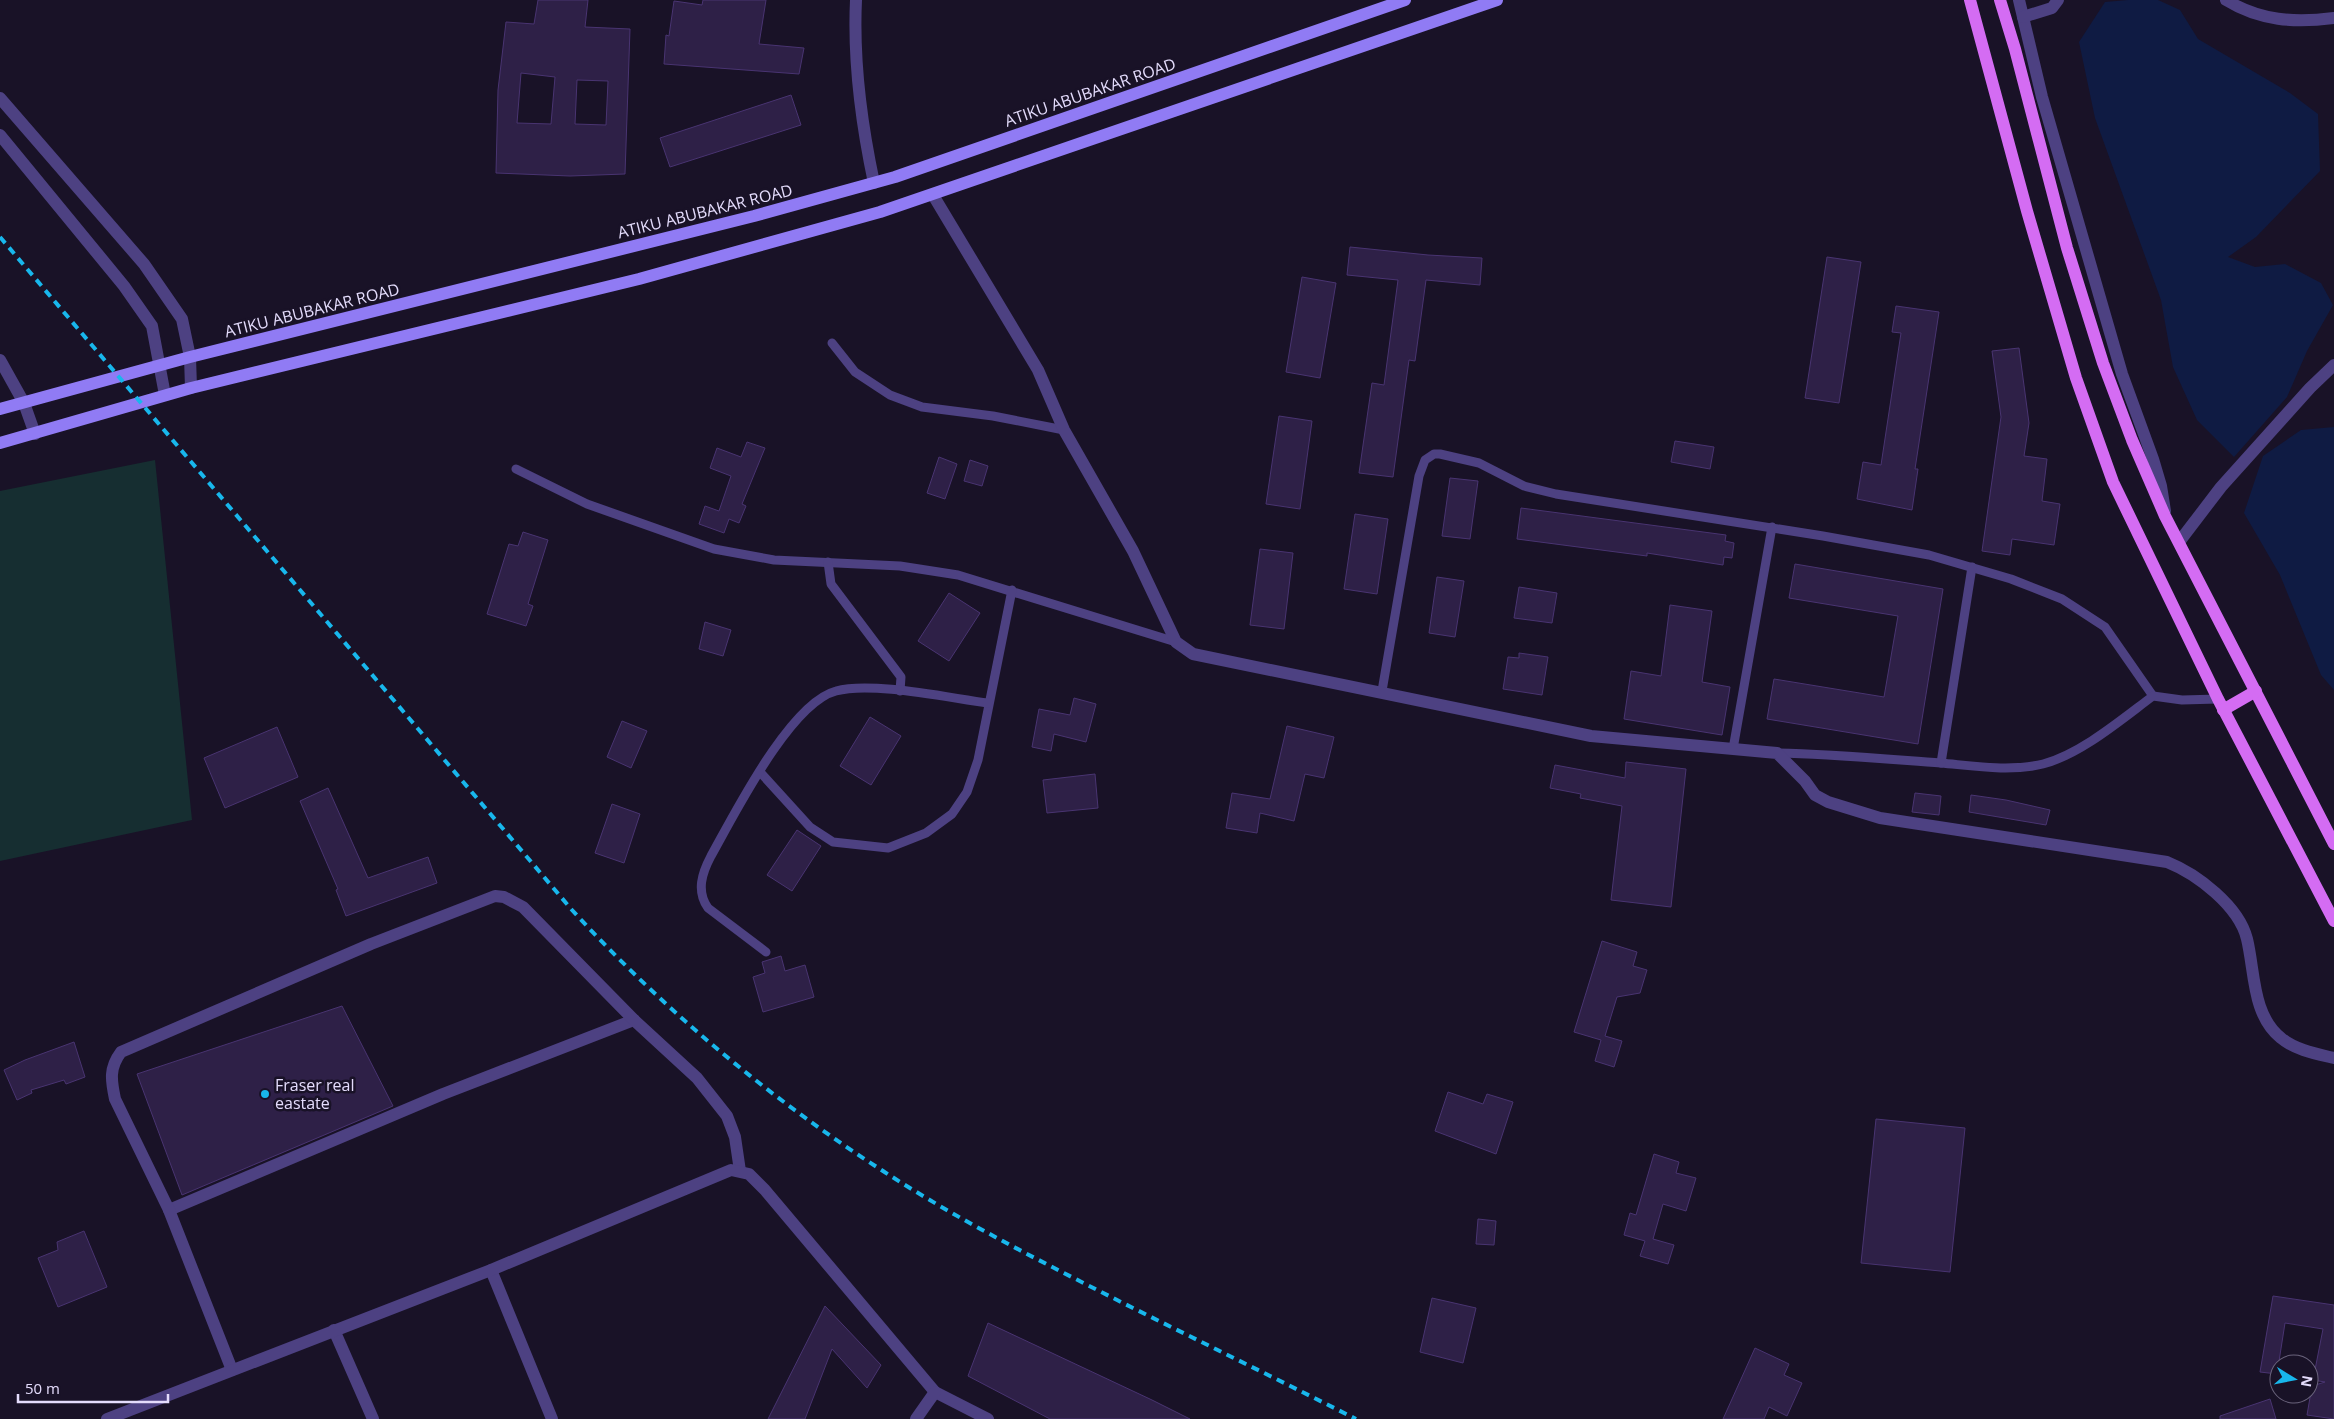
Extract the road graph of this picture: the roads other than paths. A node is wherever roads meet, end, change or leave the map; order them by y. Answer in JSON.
{"nodes":[{"id":1,"x":856,"y":0,"type":"edge"},
{"id":2,"x":1405,"y":0,"type":"edge"},
{"id":3,"x":1497,"y":0,"type":"edge"},
{"id":4,"x":1970,"y":0,"type":"edge"},
{"id":5,"x":2000,"y":0,"type":"edge"},
{"id":6,"x":2019,"y":0,"type":"edge"},
{"id":7,"x":2058,"y":0,"type":"edge"},
{"id":8,"x":2226,"y":0,"type":"edge"},
{"id":9,"x":2023,"y":17,"type":"junction"},
{"id":10,"x":2334,"y":18,"type":"edge"},
{"id":11,"x":0,"y":98,"type":"edge"},
{"id":12,"x":0,"y":135,"type":"edge"},
{"id":13,"x":874,"y":183,"type":"junction"},
{"id":14,"x":932,"y":195,"type":"junction"},
{"id":15,"x":832,"y":344,"type":"dead end"},
{"id":16,"x":190,"y":357,"type":"junction"},
{"id":17,"x":0,"y":360,"type":"edge"},
{"id":18,"x":2334,"y":365,"type":"edge"},
{"id":19,"x":160,"y":366,"type":"junction"},
{"id":20,"x":191,"y":388,"type":"junction"},
{"id":21,"x":165,"y":396,"type":"junction"},
{"id":22,"x":24,"y":403,"type":"junction"},
{"id":23,"x":0,"y":410,"type":"edge"},
{"id":24,"x":1064,"y":430,"type":"junction"},
{"id":25,"x":35,"y":434,"type":"junction"},
{"id":26,"x":0,"y":443,"type":"edge"},
{"id":27,"x":516,"y":468,"type":"dead end"},
{"id":28,"x":2165,"y":516,"type":"junction"},
{"id":29,"x":1772,"y":527,"type":"junction"},
{"id":30,"x":2179,"y":542,"type":"junction"},
{"id":31,"x":828,"y":562,"type":"junction"},
{"id":32,"x":1972,"y":567,"type":"junction"},
{"id":33,"x":1012,"y":590,"type":"junction"},
{"id":34,"x":1176,"y":642,"type":"junction"},
{"id":35,"x":2256,"y":690,"type":"junction"},
{"id":36,"x":900,"y":691,"type":"junction"},
{"id":37,"x":1382,"y":691,"type":"junction"},
{"id":38,"x":2154,"y":696,"type":"junction"},
{"id":39,"x":988,"y":703,"type":"junction"},
{"id":40,"x":2220,"y":704,"type":"junction"},
{"id":41,"x":1733,"y":749,"type":"junction"},
{"id":42,"x":1777,"y":754,"type":"junction"},
{"id":43,"x":1942,"y":763,"type":"junction"},
{"id":44,"x":760,"y":772,"type":"junction"},
{"id":45,"x":2334,"y":844,"type":"edge"},
{"id":46,"x":2334,"y":921,"type":"edge"},
{"id":47,"x":766,"y":952,"type":"dead end"},
{"id":48,"x":634,"y":1020,"type":"junction"},
{"id":49,"x":2334,"y":1058,"type":"edge"},
{"id":50,"x":740,"y":1171,"type":"junction"},
{"id":51,"x":169,"y":1210,"type":"junction"},
{"id":52,"x":491,"y":1270,"type":"junction"},
{"id":53,"x":334,"y":1330,"type":"junction"},
{"id":54,"x":232,"y":1370,"type":"junction"},
{"id":55,"x":935,"y":1392,"type":"junction"},
{"id":56,"x":107,"y":1419,"type":"edge"},
{"id":57,"x":373,"y":1419,"type":"edge"},
{"id":58,"x":552,"y":1419,"type":"edge"},
{"id":59,"x":916,"y":1419,"type":"edge"},
{"id":60,"x":988,"y":1419,"type":"edge"}],
"edges":[{"from":1,"to":13,"type":"street"},
{"from":2,"to":13,"type":"street","name":"ATIKU ABUBAKAR ROAD"},
{"from":3,"to":14,"type":"street"},
{"from":4,"to":40,"type":"main road"},
{"from":5,"to":28,"type":"main road"},
{"from":6,"to":9,"type":"street"},
{"from":7,"to":9,"type":"street"},
{"from":8,"to":10,"type":"street"},
{"from":9,"to":28,"type":"street"},
{"from":11,"to":16,"type":"street"},
{"from":12,"to":19,"type":"street"},
{"from":13,"to":16,"type":"street","name":"ATIKU ABUBAKAR ROAD"},
{"from":14,"to":20,"type":"street"},
{"from":14,"to":24,"type":"street"},
{"from":15,"to":24,"type":"lane"},
{"from":16,"to":19,"type":"street","name":"ATIKU ABUBAKAR ROAD"},
{"from":16,"to":20,"type":"street"},
{"from":17,"to":22,"type":"street"},
{"from":18,"to":30,"type":"street"},
{"from":19,"to":21,"type":"street"},
{"from":19,"to":22,"type":"street","name":"ATIKU ABUBAKAR ROAD"},
{"from":20,"to":21,"type":"street"},
{"from":21,"to":25,"type":"street"},
{"from":22,"to":23,"type":"street","name":"ATIKU ABUBAKAR ROAD"},
{"from":22,"to":25,"type":"street"},
{"from":24,"to":34,"type":"street"},
{"from":25,"to":26,"type":"street"},
{"from":27,"to":31,"type":"lane"},
{"from":28,"to":30,"type":"main road"},
{"from":29,"to":32,"type":"lane"},
{"from":29,"to":37,"type":"lane"},
{"from":29,"to":41,"type":"lane"},
{"from":30,"to":35,"type":"main road"},
{"from":31,"to":33,"type":"lane"},
{"from":31,"to":36,"type":"lane"},
{"from":32,"to":38,"type":"lane"},
{"from":32,"to":43,"type":"lane"},
{"from":33,"to":34,"type":"lane"},
{"from":33,"to":39,"type":"lane"},
{"from":34,"to":37,"type":"street"},
{"from":35,"to":40,"type":"main road"},
{"from":35,"to":45,"type":"main road"},
{"from":36,"to":39,"type":"lane"},
{"from":36,"to":44,"type":"lane"},
{"from":37,"to":41,"type":"street"},
{"from":38,"to":40,"type":"lane"},
{"from":38,"to":43,"type":"lane"},
{"from":39,"to":44,"type":"lane"},
{"from":40,"to":46,"type":"main road"},
{"from":41,"to":42,"type":"street"},
{"from":42,"to":43,"type":"lane"},
{"from":42,"to":49,"type":"street"},
{"from":44,"to":47,"type":"lane"},
{"from":48,"to":50,"type":"street"},
{"from":48,"to":51,"type":"street"},
{"from":48,"to":51,"type":"street"},
{"from":50,"to":52,"type":"street"},
{"from":50,"to":55,"type":"street"},
{"from":51,"to":54,"type":"street"},
{"from":52,"to":53,"type":"street"},
{"from":52,"to":58,"type":"street"},
{"from":53,"to":54,"type":"street"},
{"from":53,"to":57,"type":"street"},
{"from":54,"to":56,"type":"street"},
{"from":55,"to":59,"type":"street"},
{"from":55,"to":60,"type":"street"}]}
